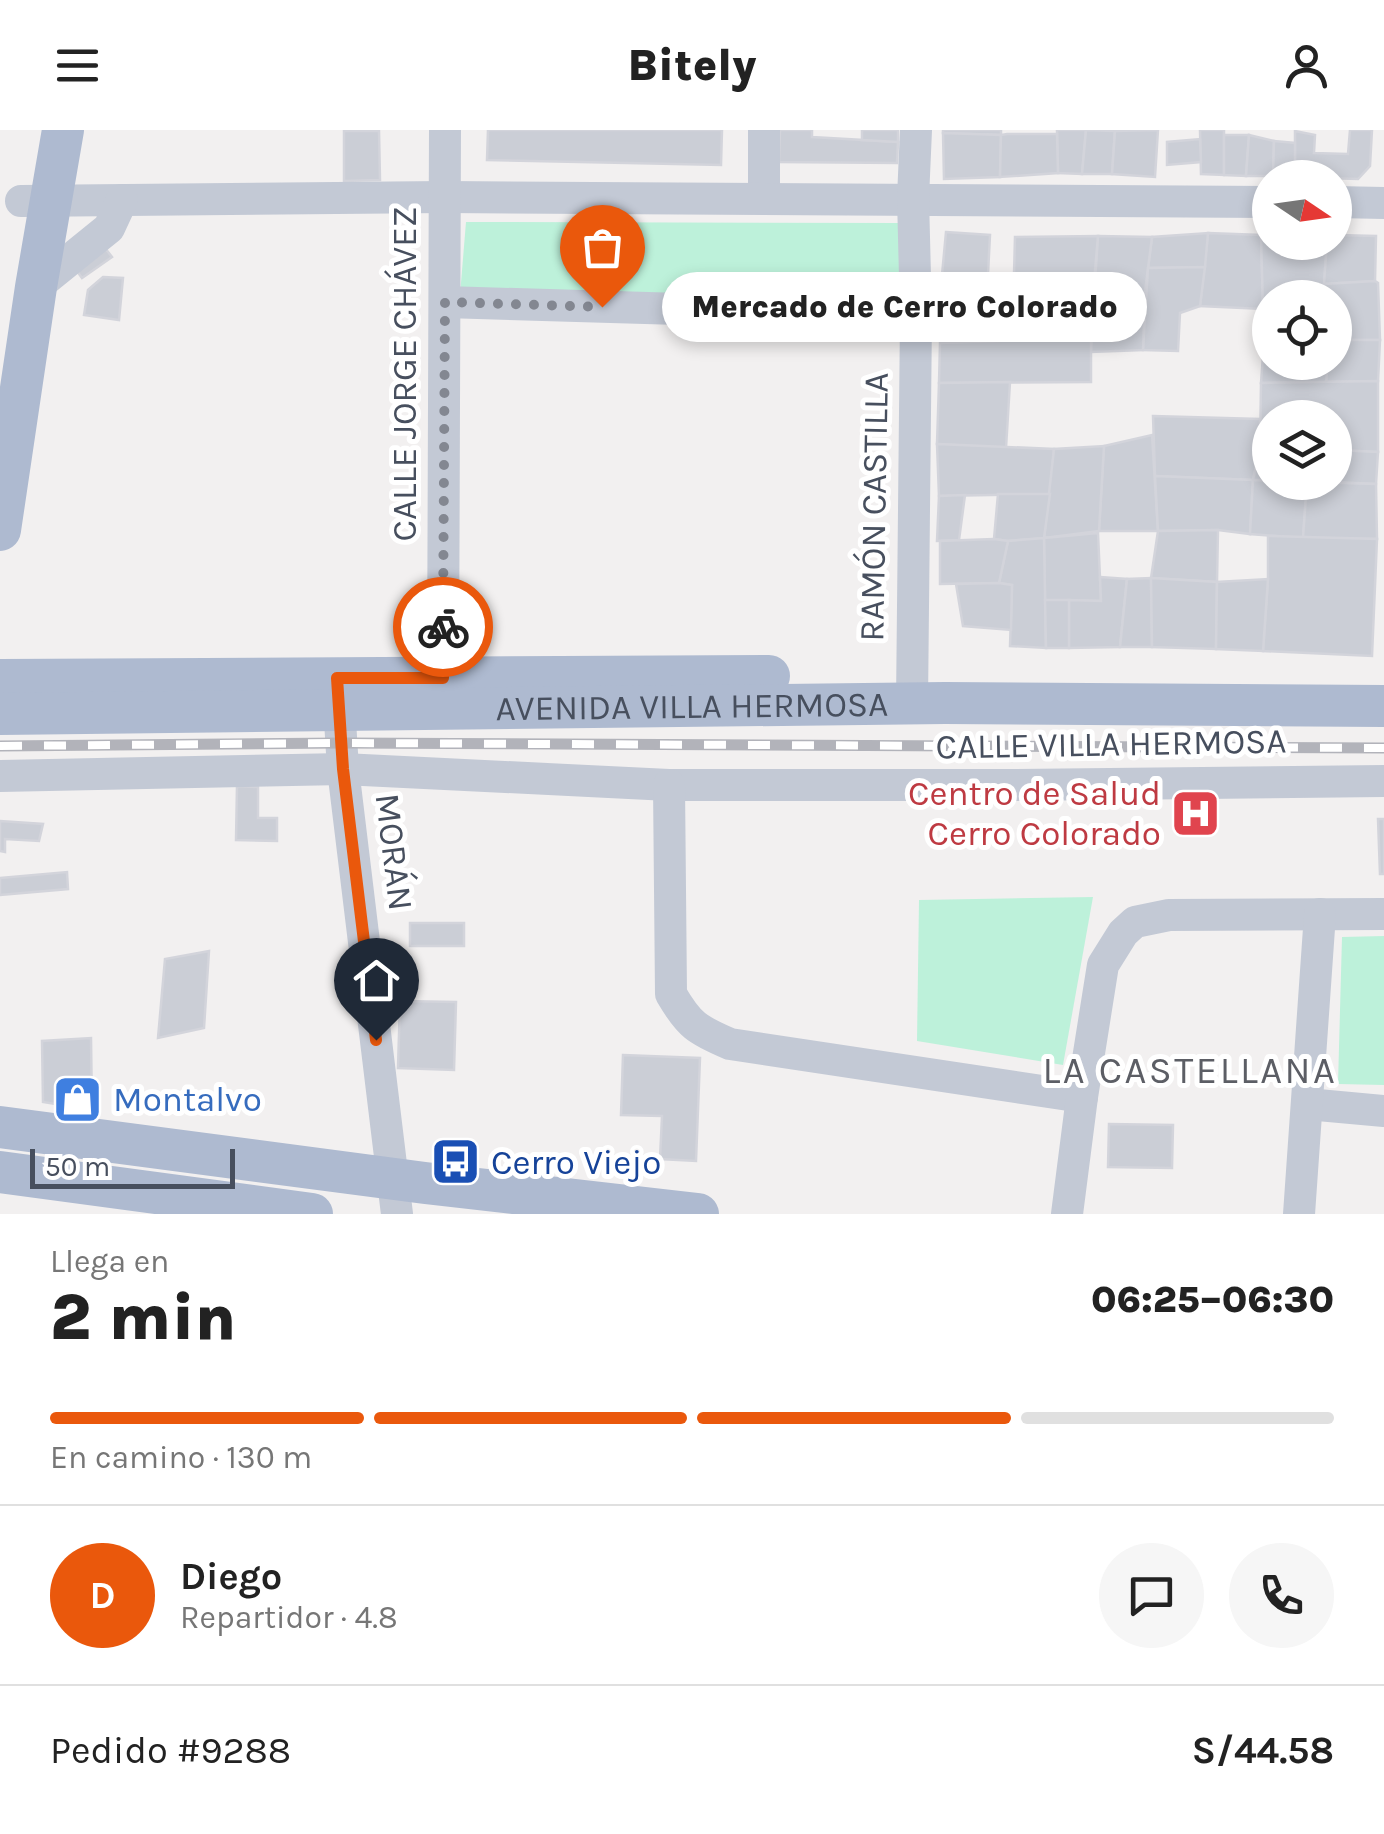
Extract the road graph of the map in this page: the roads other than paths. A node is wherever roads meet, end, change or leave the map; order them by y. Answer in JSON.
{"nodes":[{"id":1,"x":34,"y":130,"type":"edge"},
{"id":2,"x":63,"y":130,"type":"edge"},
{"id":3,"x":445,"y":130,"type":"edge"},
{"id":4,"x":764,"y":130,"type":"edge"},
{"id":5,"x":916,"y":130,"type":"edge"},
{"id":6,"x":445,"y":197,"type":"junction"},
{"id":7,"x":914,"y":198,"type":"junction"},
{"id":8,"x":764,"y":199,"type":"junction"},
{"id":9,"x":122,"y":200,"type":"junction"},
{"id":10,"x":36,"y":201,"type":"junction"},
{"id":11,"x":1252,"y":202,"type":"edge"},
{"id":12,"x":1352,"y":202,"type":"edge"},
{"id":13,"x":1384,"y":202,"type":"edge"},
{"id":14,"x":445,"y":302,"type":"junction"},
{"id":15,"x":18,"y":314,"type":"edge"},
{"id":16,"x":916,"y":316,"type":"junction"},
{"id":17,"x":6,"y":449,"type":"edge"},
{"id":18,"x":0,"y":530,"type":"edge"},
{"id":19,"x":1384,"y":677,"type":"edge"},
{"id":20,"x":443,"y":678,"type":"junction"},
{"id":21,"x":0,"y":680,"type":"edge"},
{"id":22,"x":912,"y":690,"type":"junction"},
{"id":23,"x":339,"y":694,"type":"junction"},
{"id":24,"x":1384,"y":706,"type":"edge"},
{"id":25,"x":0,"y":714,"type":"edge"},
{"id":26,"x":343,"y":769,"type":"junction"},
{"id":27,"x":0,"y":776,"type":"edge"},
{"id":28,"x":1384,"y":781,"type":"edge"},
{"id":29,"x":669,"y":785,"type":"junction"},
{"id":30,"x":1320,"y":914,"type":"junction"},
{"id":31,"x":1384,"y":914,"type":"edge"},
{"id":32,"x":1082,"y":1097,"type":"junction"},
{"id":33,"x":1307,"y":1104,"type":"junction"},
{"id":34,"x":1384,"y":1111,"type":"edge"},
{"id":35,"x":0,"y":1127,"type":"edge"},
{"id":36,"x":171,"y":1148,"type":"junction"},
{"id":37,"x":0,"y":1172,"type":"edge"},
{"id":38,"x":395,"y":1196,"type":"edge"},
{"id":39,"x":168,"y":1204,"type":"edge"},
{"id":40,"x":312,"y":1214,"type":"edge"},
{"id":41,"x":698,"y":1214,"type":"edge"},
{"id":42,"x":1067,"y":1214,"type":"edge"},
{"id":43,"x":1299,"y":1214,"type":"edge"}],
"edges":[{"from":1,"to":10,"type":"main road"},
{"from":2,"to":10,"type":"main road"},
{"from":3,"to":6,"type":"street","name":"CALLE JORGE CHÁVEZ"},
{"from":4,"to":8,"type":"street"},
{"from":5,"to":7,"type":"street","name":"RAMÓN CASTILLA"},
{"from":6,"to":8,"type":"street"},
{"from":6,"to":9,"type":"street"},
{"from":6,"to":14,"type":"street","name":"CALLE JORGE CHÁVEZ"},
{"from":7,"to":8,"type":"street"},
{"from":7,"to":11,"type":"street"},
{"from":7,"to":16,"type":"street","name":"RAMÓN CASTILLA"},
{"from":9,"to":10,"type":"street"},
{"from":9,"to":15,"type":"street"},
{"from":10,"to":15,"type":"main road"},
{"from":12,"to":13,"type":"street"},
{"from":14,"to":16,"type":"street"},
{"from":14,"to":20,"type":"street","name":"CALLE JORGE CHÁVEZ"},
{"from":15,"to":17,"type":"main road"},
{"from":16,"to":22,"type":"street","name":"RAMÓN CASTILLA"},
{"from":17,"to":18,"type":"main road"},
{"from":19,"to":22,"type":"main road","name":"AVENIDA VILLA HERMOSA"},
{"from":20,"to":22,"type":"main road","name":"AVENIDA VILLA HERMOSA"},
{"from":20,"to":23,"type":"main road","name":"AVENIDA VILLA HERMOSA"},
{"from":21,"to":23,"type":"main road","name":"AVENIDA VILLA HERMOSA"},
{"from":22,"to":23,"type":"main road","name":"AVENIDA VILLA HERMOSA"},
{"from":22,"to":24,"type":"main road","name":"AVENIDA VILLA HERMOSA"},
{"from":23,"to":25,"type":"main road","name":"AVENIDA VILLA HERMOSA"},
{"from":23,"to":26,"type":"street","name":"MORÁN"},
{"from":26,"to":27,"type":"street","name":"CALLE VILLA HERMOSA"},
{"from":26,"to":29,"type":"street","name":"CALLE VILLA HERMOSA"},
{"from":26,"to":38,"type":"street","name":"MORÁN"},
{"from":28,"to":29,"type":"street","name":"CALLE VILLA HERMOSA"},
{"from":29,"to":32,"type":"street"},
{"from":30,"to":31,"type":"street"},
{"from":30,"to":32,"type":"street"},
{"from":30,"to":33,"type":"street"},
{"from":32,"to":42,"type":"street"},
{"from":33,"to":34,"type":"street"},
{"from":33,"to":43,"type":"street"},
{"from":35,"to":36,"type":"main road"},
{"from":36,"to":38,"type":"main road"},
{"from":36,"to":39,"type":"street"},
{"from":37,"to":39,"type":"main road"},
{"from":38,"to":41,"type":"main road"},
{"from":39,"to":40,"type":"main road"}]}
